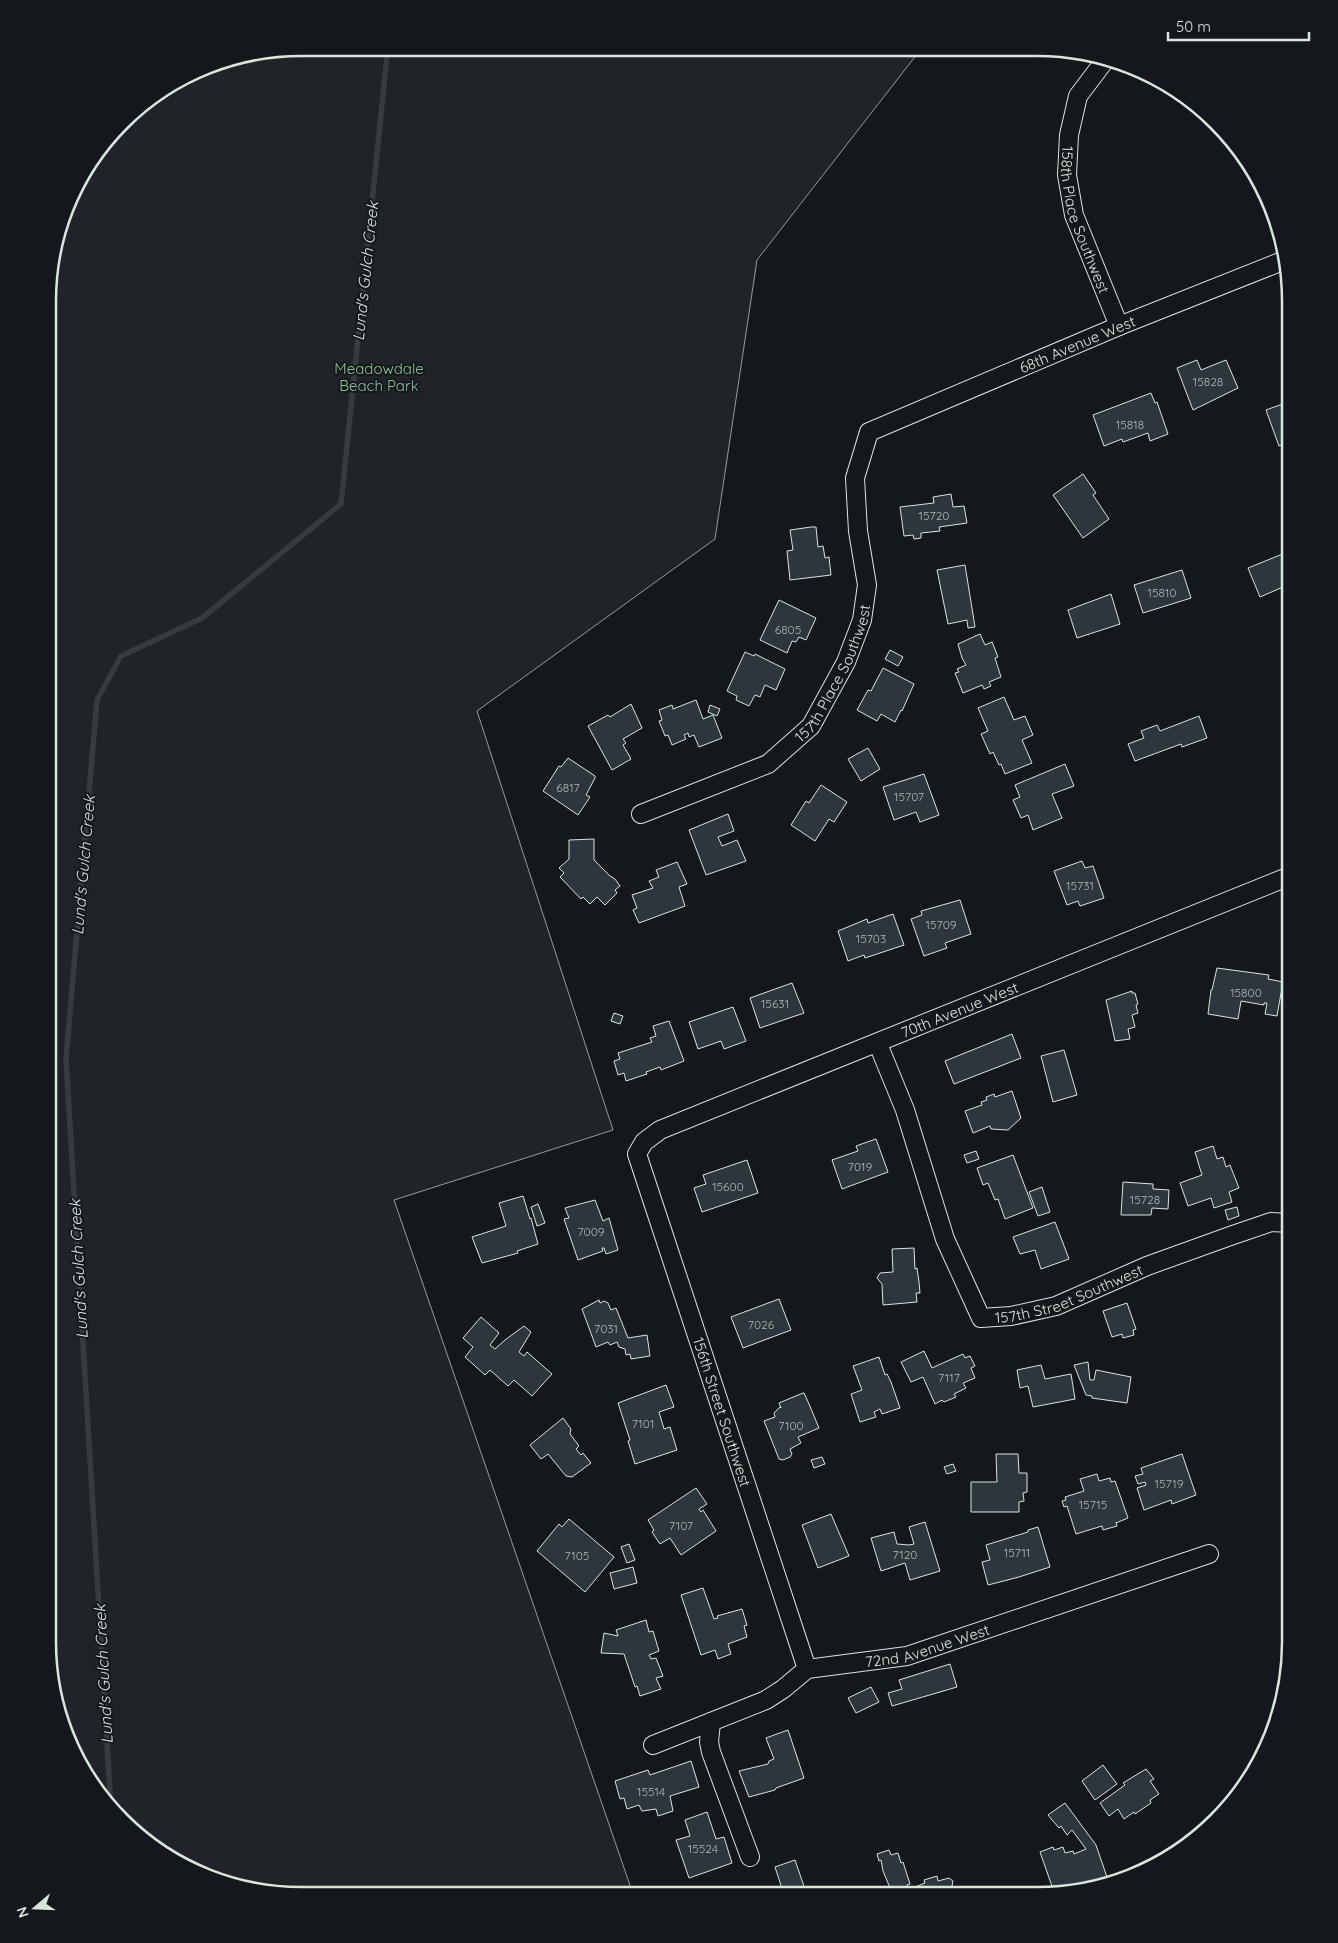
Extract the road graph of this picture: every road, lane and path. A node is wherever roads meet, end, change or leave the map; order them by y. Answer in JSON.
{"nodes":[{"id":1,"x":1101,"y":65,"type":"edge"},
{"id":2,"x":1279,"y":263,"type":"edge"},
{"id":3,"x":1119,"y":326,"type":"junction"},
{"id":4,"x":869,"y":432,"type":"joint"},
{"id":5,"x":641,"y":814,"type":"dead end"},
{"id":6,"x":1282,"y":879,"type":"edge"},
{"id":7,"x":878,"y":1044,"type":"junction"},
{"id":8,"x":637,"y":1154,"type":"joint"},
{"id":9,"x":1282,"y":1223,"type":"edge"},
{"id":10,"x":1209,"y":1554,"type":"dead end"},
{"id":11,"x":808,"y":1669,"type":"junction"},
{"id":12,"x":711,"y":1722,"type":"junction"},
{"id":13,"x":653,"y":1745,"type":"dead end"},
{"id":14,"x":750,"y":1857,"type":"dead end"}],
"edges":[{"from":1,"to":3,"type":"street","name":"158th Place Southwest"},
{"from":2,"to":3,"type":"street","name":"68th Avenue West"},
{"from":3,"to":4,"type":"street","name":"68th Avenue West"},
{"from":4,"to":5,"type":"street","name":"157th Place Southwest"},
{"from":6,"to":7,"type":"street","name":"70th Avenue West"},
{"from":7,"to":8,"type":"street","name":"70th Avenue West"},
{"from":7,"to":9,"type":"street","name":"157th Street Southwest"},
{"from":8,"to":11,"type":"street","name":"156th Street Southwest"},
{"from":10,"to":11,"type":"street","name":"72nd Avenue West"},
{"from":11,"to":12,"type":"street"},
{"from":12,"to":13,"type":"street"},
{"from":12,"to":14,"type":"street"}]}
